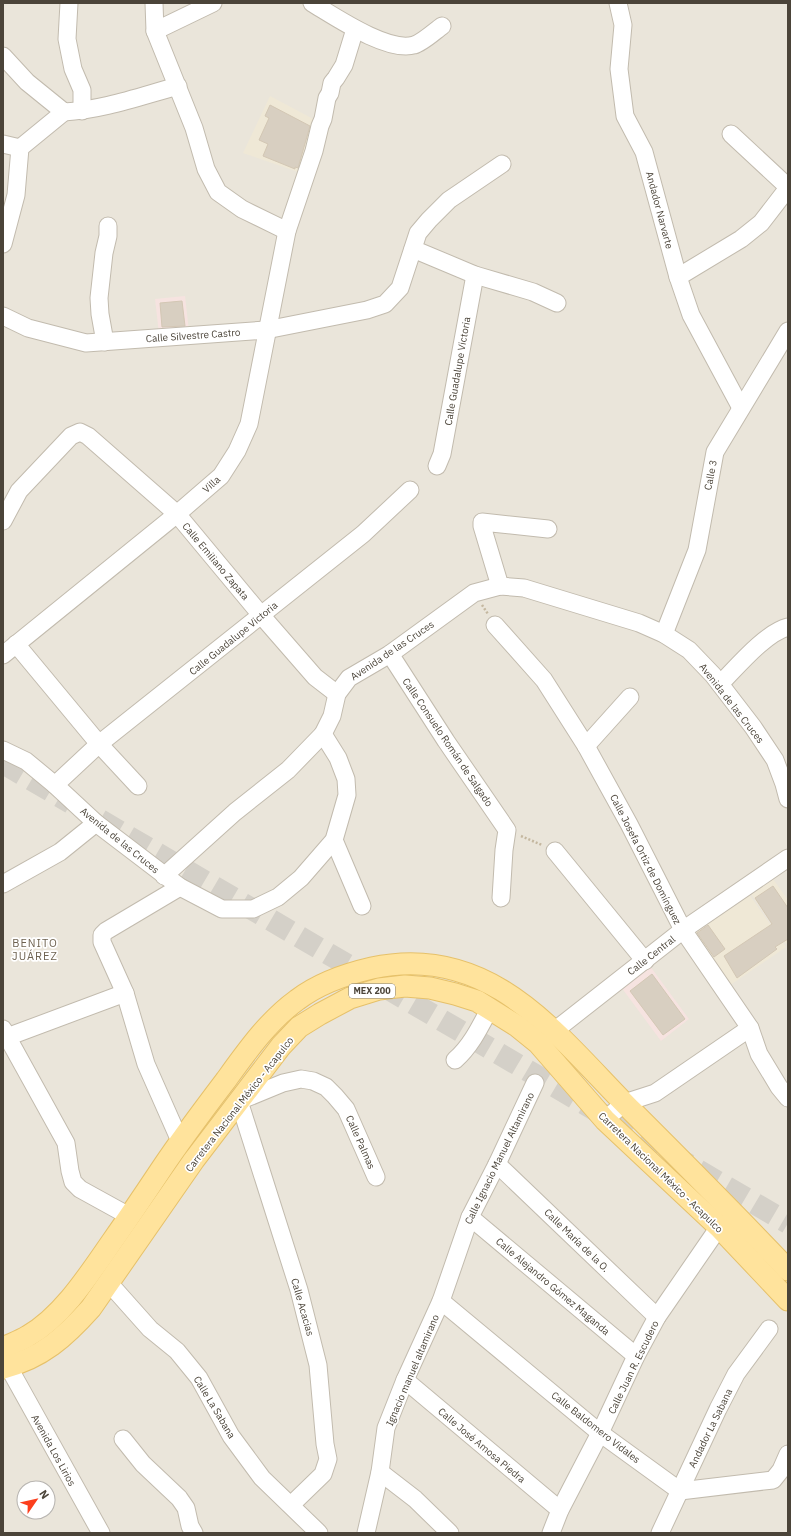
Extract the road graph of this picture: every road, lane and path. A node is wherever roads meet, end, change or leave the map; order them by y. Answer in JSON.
{"nodes":[{"id":1,"x":69,"y":3,"type":"edge"},
{"id":2,"x":154,"y":3,"type":"edge"},
{"id":3,"x":213,"y":3,"type":"edge"},
{"id":4,"x":312,"y":3,"type":"edge"},
{"id":5,"x":618,"y":3,"type":"edge"},
{"id":6,"x":442,"y":26,"type":"dead end"},
{"id":7,"x":355,"y":29,"type":"junction"},
{"id":8,"x":155,"y":31,"type":"junction"},
{"id":9,"x":3,"y":56,"type":"edge"},
{"id":10,"x":178,"y":86,"type":"junction"},
{"id":11,"x":82,"y":111,"type":"junction"},
{"id":12,"x":64,"y":112,"type":"junction"},
{"id":13,"x":731,"y":134,"type":"dead end"},
{"id":14,"x":3,"y":144,"type":"edge"},
{"id":15,"x":20,"y":148,"type":"junction"},
{"id":16,"x":502,"y":164,"type":"dead end"},
{"id":17,"x":788,"y":188,"type":"edge"},
{"id":18,"x":108,"y":226,"type":"dead end"},
{"id":19,"x":287,"y":231,"type":"junction"},
{"id":20,"x":3,"y":244,"type":"edge"},
{"id":21,"x":413,"y":249,"type":"junction"},
{"id":22,"x":475,"y":275,"type":"junction"},
{"id":23,"x":678,"y":276,"type":"junction"},
{"id":24,"x":557,"y":303,"type":"dead end"},
{"id":25,"x":3,"y":316,"type":"edge"},
{"id":26,"x":266,"y":330,"type":"junction"},
{"id":27,"x":788,"y":330,"type":"edge"},
{"id":28,"x":105,"y":342,"type":"junction"},
{"id":29,"x":741,"y":408,"type":"junction"},
{"id":30,"x":436,"y":466,"type":"dead end"},
{"id":31,"x":410,"y":490,"type":"dead end"},
{"id":32,"x":177,"y":514,"type":"junction"},
{"id":33,"x":3,"y":521,"type":"edge"},
{"id":34,"x":548,"y":529,"type":"dead end"},
{"id":35,"x":500,"y":586,"type":"junction"},
{"id":36,"x":474,"y":593,"type":"junction"},
{"id":37,"x":261,"y":615,"type":"junction"},
{"id":38,"x":495,"y":625,"type":"joint"},
{"id":39,"x":788,"y":627,"type":"edge"},
{"id":40,"x":664,"y":634,"type":"junction"},
{"id":41,"x":9,"y":649,"type":"edge"},
{"id":42,"x":390,"y":654,"type":"junction"},
{"id":43,"x":720,"y":684,"type":"junction"},
{"id":44,"x":337,"y":694,"type":"junction"},
{"id":45,"x":630,"y":697,"type":"dead end"},
{"id":46,"x":323,"y":734,"type":"junction"},
{"id":47,"x":99,"y":744,"type":"junction"},
{"id":48,"x":586,"y":746,"type":"junction"},
{"id":49,"x":3,"y":750,"type":"edge"},
{"id":50,"x":55,"y":785,"type":"junction"},
{"id":51,"x":138,"y":786,"type":"dead end"},
{"id":52,"x":788,"y":799,"type":"edge"},
{"id":53,"x":96,"y":823,"type":"junction"},
{"id":54,"x":507,"y":830,"type":"junction"},
{"id":55,"x":334,"y":840,"type":"junction"},
{"id":56,"x":555,"y":851,"type":"joint"},
{"id":57,"x":788,"y":858,"type":"edge"},
{"id":58,"x":164,"y":876,"type":"junction"},
{"id":59,"x":3,"y":884,"type":"edge"},
{"id":60,"x":180,"y":887,"type":"junction"},
{"id":61,"x":501,"y":898,"type":"dead end"},
{"id":62,"x":362,"y":906,"type":"dead end"},
{"id":63,"x":683,"y":930,"type":"junction"},
{"id":64,"x":645,"y":961,"type":"junction"},
{"id":65,"x":125,"y":993,"type":"junction"},
{"id":66,"x":490,"y":1008,"type":"junction"},
{"id":67,"x":750,"y":1028,"type":"junction"},
{"id":68,"x":554,"y":1030,"type":"junction"},
{"id":69,"x":5,"y":1033,"type":"edge"},
{"id":70,"x":538,"y":1043,"type":"junction"},
{"id":71,"x":455,"y":1060,"type":"dead end"},
{"id":72,"x":535,"y":1083,"type":"dead end"},
{"id":73,"x":788,"y":1098,"type":"edge"},
{"id":74,"x":239,"y":1102,"type":"junction"},
{"id":75,"x":624,"y":1103,"type":"junction"},
{"id":76,"x":605,"y":1120,"type":"junction"},
{"id":77,"x":180,"y":1141,"type":"junction"},
{"id":78,"x":497,"y":1164,"type":"junction"},
{"id":79,"x":376,"y":1177,"type":"dead end"},
{"id":80,"x":732,"y":1211,"type":"junction"},
{"id":81,"x":129,"y":1216,"type":"junction"},
{"id":82,"x":470,"y":1217,"type":"junction"},
{"id":83,"x":719,"y":1227,"type":"junction"},
{"id":84,"x":788,"y":1270,"type":"edge"},
{"id":85,"x":109,"y":1283,"type":"junction"},
{"id":86,"x":788,"y":1300,"type":"edge"},
{"id":87,"x":441,"y":1301,"type":"junction"},
{"id":88,"x":657,"y":1317,"type":"junction"},
{"id":89,"x":769,"y":1329,"type":"dead end"},
{"id":90,"x":636,"y":1356,"type":"junction"},
{"id":91,"x":5,"y":1361,"type":"edge"},
{"id":92,"x":405,"y":1380,"type":"junction"},
{"id":93,"x":600,"y":1433,"type":"junction"},
{"id":94,"x":123,"y":1440,"type":"dead end"},
{"id":95,"x":788,"y":1454,"type":"edge"},
{"id":96,"x":380,"y":1472,"type":"junction"},
{"id":97,"x":680,"y":1491,"type":"junction"},
{"id":98,"x":291,"y":1505,"type":"junction"},
{"id":99,"x":560,"y":1510,"type":"junction"},
{"id":100,"x":101,"y":1533,"type":"edge"},
{"id":101,"x":194,"y":1533,"type":"edge"},
{"id":102,"x":319,"y":1533,"type":"edge"},
{"id":103,"x":366,"y":1533,"type":"edge"},
{"id":104,"x":450,"y":1533,"type":"edge"},
{"id":105,"x":551,"y":1533,"type":"edge"},
{"id":106,"x":660,"y":1533,"type":"edge"}],
"edges":[{"from":1,"to":11,"type":"street"},
{"from":2,"to":8,"type":"street"},
{"from":3,"to":8,"type":"street"},
{"from":4,"to":7,"type":"street"},
{"from":5,"to":23,"type":"street","name":"Andador Narvarte"},
{"from":6,"to":7,"type":"street"},
{"from":7,"to":19,"type":"street","name":"Villa"},
{"from":8,"to":10,"type":"street"},
{"from":9,"to":12,"type":"street"},
{"from":10,"to":11,"type":"street"},
{"from":10,"to":19,"type":"street"},
{"from":11,"to":12,"type":"street"},
{"from":12,"to":15,"type":"street"},
{"from":13,"to":17,"type":"street"},
{"from":14,"to":15,"type":"street"},
{"from":15,"to":20,"type":"street"},
{"from":16,"to":21,"type":"street"},
{"from":17,"to":23,"type":"street"},
{"from":18,"to":28,"type":"street"},
{"from":19,"to":26,"type":"street","name":"Villa"},
{"from":21,"to":22,"type":"street"},
{"from":21,"to":26,"type":"street","name":"Calle Silvestre Castro"},
{"from":22,"to":24,"type":"street"},
{"from":22,"to":30,"type":"street","name":"Calle Guadalupe Victoria"},
{"from":23,"to":29,"type":"street","name":"Andador Narvarte"},
{"from":25,"to":28,"type":"street","name":"Calle Silvestre Castro"},
{"from":26,"to":28,"type":"street","name":"Calle Silvestre Castro"},
{"from":26,"to":32,"type":"street","name":"Villa"},
{"from":27,"to":29,"type":"street","name":"Calle 3"},
{"from":29,"to":40,"type":"street","name":"Calle 3"},
{"from":31,"to":37,"type":"street","name":"Calle Guadalupe Victoria"},
{"from":32,"to":33,"type":"street","name":"Calle Emiliano Zapata"},
{"from":32,"to":37,"type":"street","name":"Calle Emiliano Zapata"},
{"from":32,"to":41,"type":"street","name":"Villa"},
{"from":34,"to":35,"type":"street"},
{"from":35,"to":36,"type":"street","name":"Avenida de las Cruces"},
{"from":35,"to":40,"type":"street","name":"Avenida de las Cruces"},
{"from":36,"to":38,"type":"path"},
{"from":36,"to":42,"type":"street","name":"Avenida de las Cruces"},
{"from":37,"to":44,"type":"street","name":"Calle Emiliano Zapata"},
{"from":37,"to":47,"type":"street","name":"Calle Guadalupe Victoria"},
{"from":38,"to":48,"type":"street","name":"Calle Josefa Ortiz de Domínguez"},
{"from":39,"to":43,"type":"street"},
{"from":40,"to":43,"type":"street","name":"Avenida de las Cruces"},
{"from":41,"to":47,"type":"street"},
{"from":42,"to":44,"type":"street","name":"Avenida de las Cruces"},
{"from":42,"to":54,"type":"street","name":"Calle Consuelo Román de Salgado"},
{"from":43,"to":52,"type":"street","name":"Avenida de las Cruces"},
{"from":44,"to":46,"type":"street","name":"Avenida de las Cruces"},
{"from":45,"to":48,"type":"street"},
{"from":46,"to":55,"type":"street"},
{"from":46,"to":58,"type":"street","name":"Avenida de las Cruces"},
{"from":47,"to":50,"type":"street","name":"Calle Guadalupe Victoria"},
{"from":47,"to":51,"type":"street"},
{"from":48,"to":63,"type":"street","name":"Calle Josefa Ortiz de Domínguez"},
{"from":49,"to":50,"type":"street","name":"Avenida de las Cruces"},
{"from":50,"to":53,"type":"street","name":"Avenida de las Cruces"},
{"from":53,"to":58,"type":"street","name":"Avenida de las Cruces"},
{"from":53,"to":59,"type":"street"},
{"from":54,"to":56,"type":"path"},
{"from":54,"to":61,"type":"street"},
{"from":55,"to":60,"type":"street"},
{"from":55,"to":62,"type":"street"},
{"from":56,"to":64,"type":"street"},
{"from":57,"to":63,"type":"street","name":"Calle Central"},
{"from":58,"to":60,"type":"street"},
{"from":60,"to":65,"type":"street"},
{"from":63,"to":64,"type":"street","name":"Calle Central"},
{"from":63,"to":67,"type":"street","name":"Calle Josefa Ortiz de Domínguez"},
{"from":64,"to":68,"type":"street","name":"Calle Central"},
{"from":65,"to":69,"type":"street"},
{"from":65,"to":77,"type":"street"},
{"from":66,"to":70,"type":"main road","name":"Carretera Nacional México - Acapulco","number":"MEX 200"},
{"from":66,"to":71,"type":"street"},
{"from":66,"to":74,"type":"main road","name":"Carretera Nacional México - Acapulco","number":"MEX 200"},
{"from":67,"to":73,"type":"street","name":"Calle Josefa Ortiz de Domínguez"},
{"from":67,"to":75,"type":"street"},
{"from":68,"to":70,"type":"street","name":"Calle Central"},
{"from":68,"to":75,"type":"main road","number":"MEX 200"},
{"from":68,"to":77,"type":"main road","number":"MEX 200"},
{"from":69,"to":81,"type":"street"},
{"from":70,"to":76,"type":"main road","name":"Carretera Nacional México - Acapulco","number":"MEX 200"},
{"from":72,"to":78,"type":"street","name":"Calle Ignacio Manuel Altamirano"},
{"from":74,"to":79,"type":"street","name":"Calle Palmas"},
{"from":74,"to":85,"type":"main road","name":"Carretera Nacional México - Acapulco","number":"MEX 200"},
{"from":74,"to":98,"type":"street","name":"Calle Acacias"},
{"from":75,"to":76,"type":"street"},
{"from":75,"to":80,"type":"main road","number":"MEX 200"},
{"from":76,"to":83,"type":"main road","name":"Carretera Nacional México - Acapulco","number":"MEX 200"},
{"from":77,"to":81,"type":"main road","number":"MEX 200"},
{"from":78,"to":82,"type":"street","name":"Calle Ignacio Manuel Altamirano"},
{"from":78,"to":88,"type":"street","name":"Calle María de la O."},
{"from":80,"to":83,"type":"street","name":"Calle Juan R. Escudero"},
{"from":80,"to":84,"type":"main road","number":"MEX 200"},
{"from":81,"to":91,"type":"main road","number":"MEX 200"},
{"from":82,"to":87,"type":"street","name":"Calle Ignacio Manuel Altamirano"},
{"from":82,"to":90,"type":"street","name":"Calle Alejandro Gómez Maganda"},
{"from":83,"to":86,"type":"main road","name":"Carretera Nacional México - Acapulco","number":"MEX 200"},
{"from":83,"to":88,"type":"street","name":"Calle Juan R. Escudero"},
{"from":85,"to":91,"type":"main road","name":"Carretera Nacional México - Acapulco","number":"MEX 200"},
{"from":85,"to":98,"type":"street","name":"Calle La Sabana"},
{"from":87,"to":92,"type":"street","name":"Ignacio manuel altamirano"},
{"from":87,"to":93,"type":"street","name":"Calle Baldomero Vidales"},
{"from":88,"to":90,"type":"street","name":"Calle Juan R. Escudero"},
{"from":89,"to":97,"type":"street","name":"Andador La Sabana"},
{"from":90,"to":93,"type":"street","name":"Calle Juan R. Escudero"},
{"from":91,"to":100,"type":"street","name":"Avenida Los Lirios"},
{"from":92,"to":96,"type":"street","name":"Ignacio manuel altamirano"},
{"from":92,"to":99,"type":"street","name":"Calle José Amosa Piedra"},
{"from":93,"to":97,"type":"street","name":"Calle Baldomero Vidales"},
{"from":93,"to":99,"type":"street","name":"Calle Juan R. Escudero"},
{"from":94,"to":101,"type":"street"},
{"from":95,"to":97,"type":"street"},
{"from":96,"to":103,"type":"street","name":"Ignacio manuel altamirano"},
{"from":96,"to":104,"type":"street"},
{"from":97,"to":106,"type":"street","name":"Andador La Sabana"},
{"from":98,"to":102,"type":"street","name":"Calle La Sabana"},
{"from":99,"to":105,"type":"street","name":"Calle Juan R. Escudero"}]}
